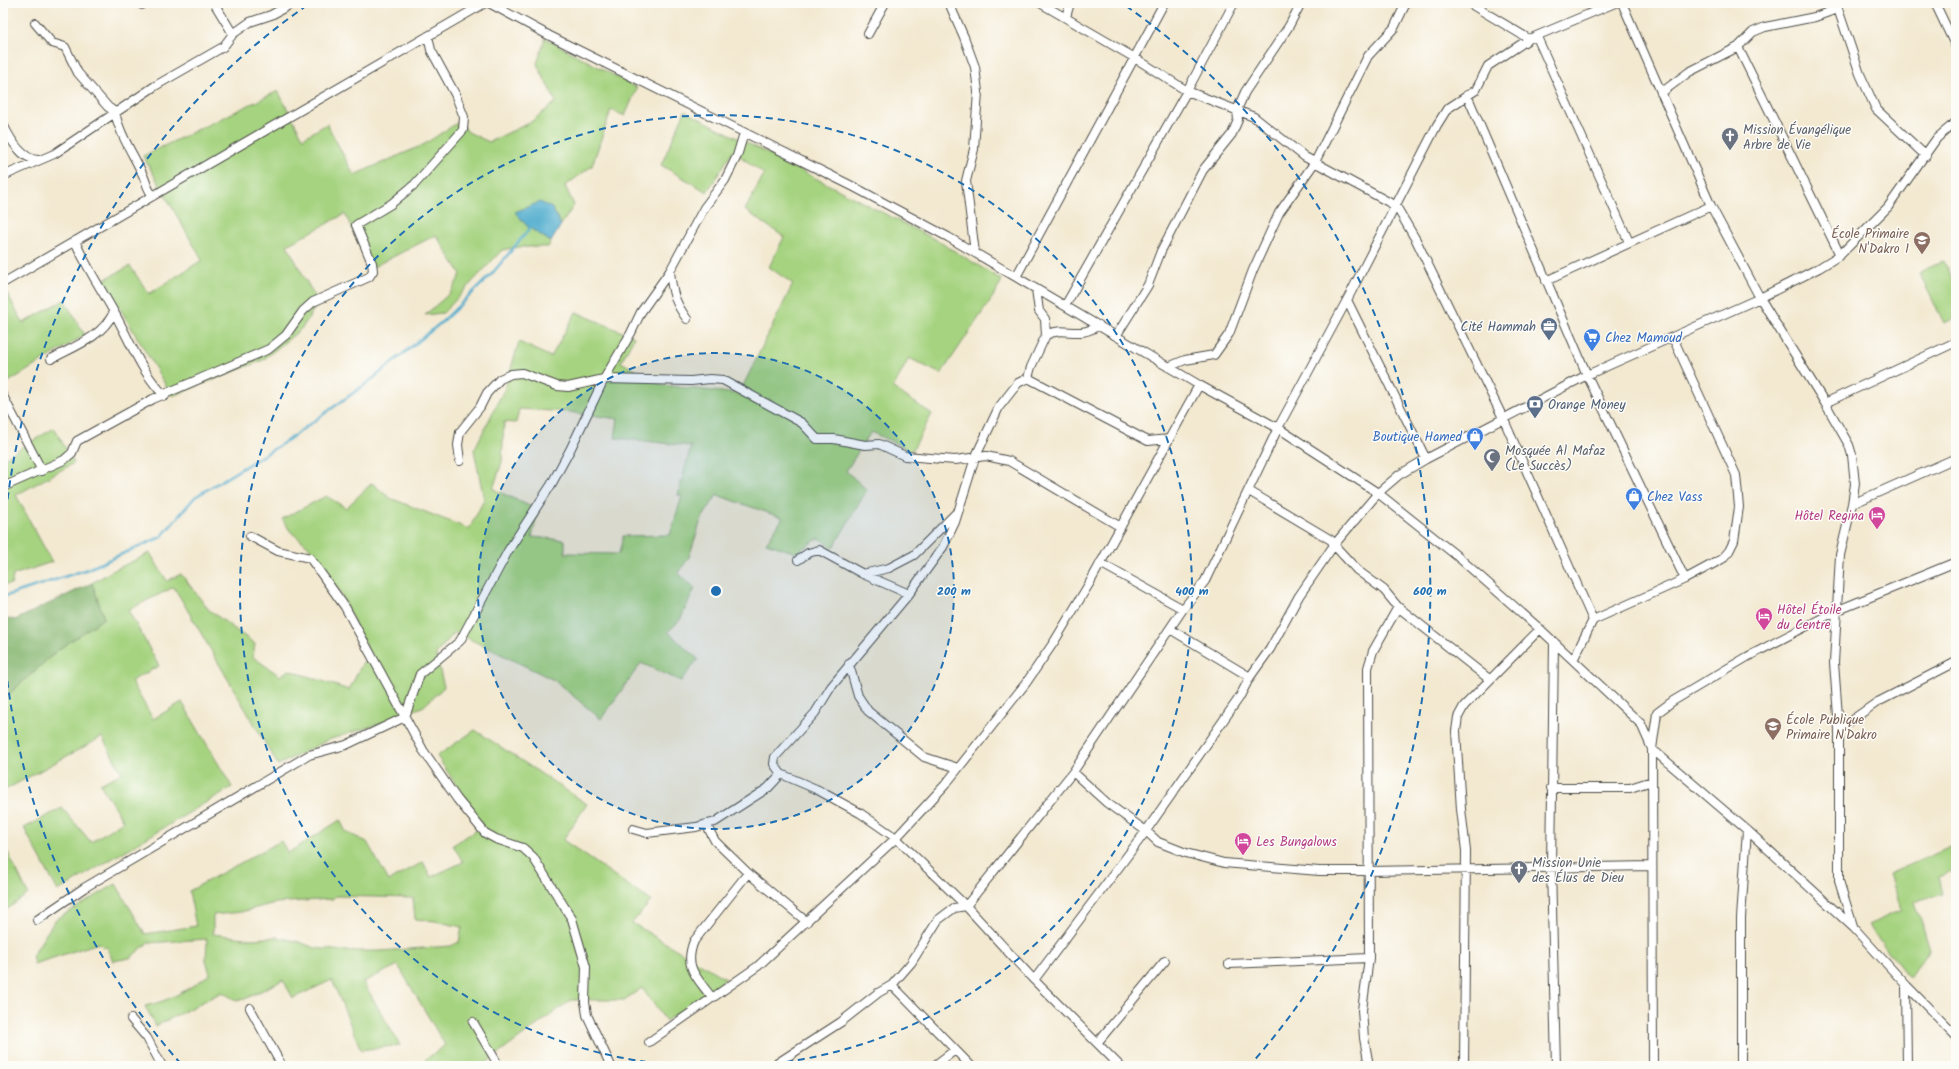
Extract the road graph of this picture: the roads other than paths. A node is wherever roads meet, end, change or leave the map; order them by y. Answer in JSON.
{"nodes":[{"id":1,"x":214,"y":3,"type":"edge"},
{"id":2,"x":293,"y":3,"type":"edge"},
{"id":3,"x":485,"y":3,"type":"edge"},
{"id":4,"x":489,"y":3,"type":"edge"},
{"id":5,"x":885,"y":3,"type":"edge"},
{"id":6,"x":949,"y":3,"type":"edge"},
{"id":7,"x":1040,"y":3,"type":"edge"},
{"id":8,"x":1070,"y":3,"type":"edge"},
{"id":9,"x":1164,"y":3,"type":"edge"},
{"id":10,"x":1234,"y":3,"type":"edge"},
{"id":11,"x":1301,"y":3,"type":"edge"},
{"id":12,"x":1406,"y":3,"type":"edge"},
{"id":13,"x":1468,"y":3,"type":"edge"},
{"id":14,"x":1615,"y":3,"type":"edge"},
{"id":15,"x":1622,"y":3,"type":"edge"},
{"id":16,"x":1935,"y":3,"type":"edge"},
{"id":17,"x":1837,"y":6,"type":"edge"},
{"id":18,"x":1066,"y":17,"type":"junction"},
{"id":19,"x":36,"y":23,"type":"dead end"},
{"id":20,"x":233,"y":34,"type":"junction"},
{"id":21,"x":868,"y":34,"type":"dead end"},
{"id":22,"x":428,"y":36,"type":"junction"},
{"id":23,"x":1533,"y":38,"type":"junction"},
{"id":24,"x":1738,"y":47,"type":"junction"},
{"id":25,"x":1956,"y":47,"type":"edge"},
{"id":26,"x":1135,"y":58,"type":"junction"},
{"id":27,"x":1187,"y":91,"type":"junction"},
{"id":28,"x":1661,"y":93,"type":"junction"},
{"id":29,"x":1467,"y":95,"type":"junction"},
{"id":30,"x":1237,"y":110,"type":"junction"},
{"id":31,"x":116,"y":112,"type":"junction"},
{"id":32,"x":1956,"y":122,"type":"edge"},
{"id":33,"x":3,"y":124,"type":"edge"},
{"id":34,"x":744,"y":133,"type":"junction"},
{"id":35,"x":1926,"y":156,"type":"junction"},
{"id":36,"x":41,"y":160,"type":"junction"},
{"id":37,"x":1315,"y":162,"type":"junction"},
{"id":38,"x":3,"y":176,"type":"edge"},
{"id":39,"x":153,"y":196,"type":"junction"},
{"id":40,"x":1396,"y":206,"type":"junction"},
{"id":41,"x":1711,"y":206,"type":"junction"},
{"id":42,"x":76,"y":241,"type":"junction"},
{"id":43,"x":1629,"y":242,"type":"junction"},
{"id":44,"x":975,"y":253,"type":"junction"},
{"id":45,"x":1840,"y":255,"type":"junction"},
{"id":46,"x":670,"y":271,"type":"junction"},
{"id":47,"x":1016,"y":277,"type":"junction"},
{"id":48,"x":1546,"y":281,"type":"junction"},
{"id":49,"x":3,"y":283,"type":"edge"},
{"id":50,"x":1036,"y":289,"type":"junction"},
{"id":51,"x":1760,"y":298,"type":"junction"},
{"id":52,"x":1348,"y":300,"type":"junction"},
{"id":53,"x":1065,"y":306,"type":"junction"},
{"id":54,"x":114,"y":312,"type":"junction"},
{"id":55,"x":687,"y":319,"type":"dead end"},
{"id":56,"x":1099,"y":325,"type":"junction"},
{"id":57,"x":1046,"y":335,"type":"junction"},
{"id":58,"x":1116,"y":336,"type":"junction"},
{"id":59,"x":1673,"y":338,"type":"junction"},
{"id":60,"x":1956,"y":342,"type":"edge"},
{"id":61,"x":51,"y":359,"type":"dead end"},
{"id":62,"x":1168,"y":367,"type":"junction"},
{"id":63,"x":1587,"y":375,"type":"junction"},
{"id":64,"x":1028,"y":378,"type":"junction"},
{"id":65,"x":604,"y":379,"type":"junction"},
{"id":66,"x":1198,"y":385,"type":"junction"},
{"id":67,"x":3,"y":396,"type":"edge"},
{"id":68,"x":165,"y":396,"type":"junction"},
{"id":69,"x":1825,"y":403,"type":"junction"},
{"id":70,"x":1503,"y":418,"type":"junction"},
{"id":71,"x":1278,"y":428,"type":"junction"},
{"id":72,"x":1169,"y":439,"type":"junction"},
{"id":73,"x":975,"y":458,"type":"junction"},
{"id":74,"x":1956,"y":458,"type":"edge"},
{"id":75,"x":1426,"y":459,"type":"junction"},
{"id":76,"x":460,"y":460,"type":"dead end"},
{"id":77,"x":42,"y":471,"type":"junction"},
{"id":78,"x":3,"y":487,"type":"edge"},
{"id":79,"x":1249,"y":491,"type":"junction"},
{"id":80,"x":1378,"y":493,"type":"junction"},
{"id":81,"x":1852,"y":504,"type":"junction"},
{"id":82,"x":959,"y":510,"type":"junction"},
{"id":83,"x":1119,"y":526,"type":"junction"},
{"id":84,"x":250,"y":536,"type":"dead end"},
{"id":85,"x":1334,"y":545,"type":"junction"},
{"id":86,"x":798,"y":560,"type":"dead end"},
{"id":87,"x":1100,"y":562,"type":"junction"},
{"id":88,"x":1956,"y":562,"type":"edge"},
{"id":89,"x":863,"y":574,"type":"junction"},
{"id":90,"x":1685,"y":579,"type":"junction"},
{"id":91,"x":909,"y":594,"type":"junction"},
{"id":92,"x":1398,"y":607,"type":"junction"},
{"id":93,"x":1183,"y":609,"type":"junction"},
{"id":94,"x":1836,"y":611,"type":"junction"},
{"id":95,"x":1593,"y":620,"type":"junction"},
{"id":96,"x":1540,"y":628,"type":"junction"},
{"id":97,"x":1170,"y":629,"type":"junction"},
{"id":98,"x":1554,"y":642,"type":"junction"},
{"id":99,"x":1573,"y":660,"type":"junction"},
{"id":100,"x":1956,"y":662,"type":"edge"},
{"id":101,"x":849,"y":664,"type":"junction"},
{"id":102,"x":1250,"y":677,"type":"junction"},
{"id":103,"x":1488,"y":680,"type":"junction"},
{"id":104,"x":405,"y":717,"type":"junction"},
{"id":105,"x":1839,"y":729,"type":"junction"},
{"id":106,"x":1652,"y":749,"type":"junction"},
{"id":107,"x":958,"y":768,"type":"junction"},
{"id":108,"x":1073,"y":772,"type":"junction"},
{"id":109,"x":781,"y":774,"type":"junction"},
{"id":110,"x":1652,"y":781,"type":"junction"},
{"id":111,"x":1551,"y":788,"type":"junction"},
{"id":112,"x":706,"y":824,"type":"junction"},
{"id":113,"x":633,"y":829,"type":"dead end"},
{"id":114,"x":1747,"y":830,"type":"junction"},
{"id":115,"x":1146,"y":831,"type":"junction"},
{"id":116,"x":896,"y":838,"type":"junction"},
{"id":117,"x":1652,"y":866,"type":"junction"},
{"id":118,"x":1551,"y":868,"type":"junction"},
{"id":119,"x":1465,"y":869,"type":"junction"},
{"id":120,"x":1369,"y":871,"type":"junction"},
{"id":121,"x":748,"y":873,"type":"junction"},
{"id":122,"x":966,"y":906,"type":"junction"},
{"id":123,"x":37,"y":920,"type":"dead end"},
{"id":124,"x":807,"y":922,"type":"junction"},
{"id":125,"x":1854,"y":928,"type":"junction"},
{"id":126,"x":1368,"y":958,"type":"junction"},
{"id":127,"x":1165,"y":961,"type":"dead end"},
{"id":128,"x":1229,"y":964,"type":"dead end"},
{"id":129,"x":1034,"y":980,"type":"junction"},
{"id":130,"x":892,"y":985,"type":"junction"},
{"id":131,"x":1906,"y":985,"type":"junction"},
{"id":132,"x":712,"y":998,"type":"junction"},
{"id":133,"x":250,"y":1008,"type":"dead end"},
{"id":134,"x":131,"y":1018,"type":"dead end"},
{"id":135,"x":473,"y":1022,"type":"dead end"},
{"id":136,"x":1956,"y":1036,"type":"edge"},
{"id":137,"x":649,"y":1042,"type":"dead end"},
{"id":138,"x":1097,"y":1043,"type":"junction"},
{"id":139,"x":955,"y":1050,"type":"junction"},
{"id":140,"x":162,"y":1066,"type":"edge"},
{"id":141,"x":282,"y":1066,"type":"edge"},
{"id":142,"x":499,"y":1066,"type":"edge"},
{"id":143,"x":611,"y":1066,"type":"edge"},
{"id":144,"x":773,"y":1066,"type":"edge"},
{"id":145,"x":934,"y":1066,"type":"edge"},
{"id":146,"x":970,"y":1066,"type":"edge"},
{"id":147,"x":1120,"y":1066,"type":"edge"},
{"id":148,"x":1369,"y":1066,"type":"edge"},
{"id":149,"x":1464,"y":1066,"type":"edge"},
{"id":150,"x":1556,"y":1066,"type":"edge"},
{"id":151,"x":1653,"y":1066,"type":"edge"},
{"id":152,"x":1741,"y":1066,"type":"edge"},
{"id":153,"x":1907,"y":1066,"type":"edge"}],
"edges":[{"from":1,"to":20,"type":"street"},
{"from":2,"to":20,"type":"street"},
{"from":3,"to":22,"type":"street"},
{"from":4,"to":34,"type":"street"},
{"from":5,"to":21,"type":"street"},
{"from":6,"to":44,"type":"street"},
{"from":7,"to":18,"type":"street"},
{"from":8,"to":18,"type":"street"},
{"from":9,"to":26,"type":"street"},
{"from":10,"to":27,"type":"street"},
{"from":11,"to":30,"type":"street"},
{"from":12,"to":37,"type":"street"},
{"from":13,"to":23,"type":"street"},
{"from":14,"to":23,"type":"street"},
{"from":15,"to":28,"type":"street"},
{"from":16,"to":25,"type":"street"},
{"from":17,"to":24,"type":"street"},
{"from":17,"to":35,"type":"street"},
{"from":18,"to":26,"type":"street"},
{"from":19,"to":31,"type":"street"},
{"from":20,"to":31,"type":"street"},
{"from":22,"to":39,"type":"street"},
{"from":22,"to":68,"type":"street"},
{"from":23,"to":29,"type":"street"},
{"from":23,"to":43,"type":"street"},
{"from":24,"to":28,"type":"street"},
{"from":24,"to":45,"type":"street"},
{"from":26,"to":27,"type":"street"},
{"from":26,"to":47,"type":"street"},
{"from":27,"to":30,"type":"street"},
{"from":27,"to":53,"type":"street"},
{"from":28,"to":41,"type":"street"},
{"from":29,"to":40,"type":"street"},
{"from":29,"to":48,"type":"street"},
{"from":30,"to":37,"type":"street"},
{"from":30,"to":58,"type":"street"},
{"from":31,"to":36,"type":"street"},
{"from":31,"to":39,"type":"street"},
{"from":32,"to":35,"type":"street"},
{"from":33,"to":36,"type":"street"},
{"from":34,"to":44,"type":"street"},
{"from":34,"to":46,"type":"street"},
{"from":35,"to":45,"type":"street"},
{"from":36,"to":38,"type":"street"},
{"from":37,"to":40,"type":"street"},
{"from":37,"to":62,"type":"street"},
{"from":39,"to":42,"type":"street"},
{"from":40,"to":52,"type":"street"},
{"from":40,"to":70,"type":"street"},
{"from":41,"to":43,"type":"street"},
{"from":41,"to":51,"type":"street"},
{"from":42,"to":49,"type":"street"},
{"from":42,"to":54,"type":"street"},
{"from":43,"to":48,"type":"street"},
{"from":44,"to":47,"type":"street"},
{"from":45,"to":51,"type":"street"},
{"from":46,"to":55,"type":"street"},
{"from":46,"to":65,"type":"street"},
{"from":47,"to":50,"type":"street"},
{"from":48,"to":63,"type":"street"},
{"from":50,"to":53,"type":"street"},
{"from":50,"to":57,"type":"street"},
{"from":51,"to":59,"type":"street"},
{"from":51,"to":69,"type":"street"},
{"from":52,"to":71,"type":"street"},
{"from":52,"to":75,"type":"street"},
{"from":53,"to":56,"type":"street"},
{"from":54,"to":61,"type":"street"},
{"from":54,"to":68,"type":"street"},
{"from":56,"to":57,"type":"street"},
{"from":56,"to":58,"type":"street"},
{"from":57,"to":64,"type":"street"},
{"from":58,"to":62,"type":"street"},
{"from":59,"to":63,"type":"street"},
{"from":59,"to":90,"type":"street"},
{"from":60,"to":69,"type":"street"},
{"from":62,"to":66,"type":"street"},
{"from":63,"to":70,"type":"street"},
{"from":63,"to":90,"type":"street"},
{"from":64,"to":72,"type":"street"},
{"from":64,"to":73,"type":"street"},
{"from":65,"to":73,"type":"street"},
{"from":65,"to":76,"type":"street"},
{"from":65,"to":104,"type":"street"},
{"from":66,"to":71,"type":"street"},
{"from":66,"to":72,"type":"street"},
{"from":67,"to":77,"type":"street"},
{"from":68,"to":77,"type":"street"},
{"from":69,"to":81,"type":"street"},
{"from":70,"to":75,"type":"street"},
{"from":70,"to":95,"type":"street"},
{"from":71,"to":79,"type":"street"},
{"from":71,"to":80,"type":"street"},
{"from":72,"to":83,"type":"street"},
{"from":73,"to":82,"type":"street"},
{"from":73,"to":83,"type":"street"},
{"from":74,"to":81,"type":"street"},
{"from":75,"to":80,"type":"street"},
{"from":77,"to":78,"type":"street"},
{"from":79,"to":85,"type":"street"},
{"from":79,"to":93,"type":"street"},
{"from":80,"to":85,"type":"street"},
{"from":80,"to":96,"type":"street"},
{"from":81,"to":94,"type":"street"},
{"from":82,"to":89,"type":"street"},
{"from":82,"to":91,"type":"street"},
{"from":83,"to":87,"type":"street"},
{"from":84,"to":104,"type":"street"},
{"from":85,"to":92,"type":"street"},
{"from":85,"to":102,"type":"street"},
{"from":86,"to":89,"type":"street"},
{"from":87,"to":93,"type":"street"},
{"from":87,"to":107,"type":"street"},
{"from":88,"to":94,"type":"street"},
{"from":89,"to":91,"type":"street"},
{"from":90,"to":95,"type":"street"},
{"from":91,"to":101,"type":"street"},
{"from":92,"to":103,"type":"street"},
{"from":92,"to":120,"type":"street"},
{"from":93,"to":97,"type":"street"},
{"from":94,"to":105,"type":"street"},
{"from":94,"to":106,"type":"street"},
{"from":95,"to":99,"type":"street"},
{"from":96,"to":98,"type":"street"},
{"from":96,"to":103,"type":"street"},
{"from":97,"to":102,"type":"street"},
{"from":97,"to":108,"type":"street"},
{"from":98,"to":99,"type":"street"},
{"from":98,"to":111,"type":"street"},
{"from":99,"to":106,"type":"street"},
{"from":100,"to":105,"type":"street"},
{"from":101,"to":107,"type":"street"},
{"from":101,"to":109,"type":"street"},
{"from":102,"to":115,"type":"street"},
{"from":103,"to":119,"type":"street"},
{"from":104,"to":123,"type":"street"},
{"from":104,"to":143,"type":"street"},
{"from":105,"to":125,"type":"street"},
{"from":106,"to":110,"type":"street"},
{"from":106,"to":114,"type":"street"},
{"from":107,"to":116,"type":"street"},
{"from":108,"to":115,"type":"street"},
{"from":108,"to":122,"type":"street"},
{"from":109,"to":112,"type":"street"},
{"from":109,"to":116,"type":"street"},
{"from":110,"to":111,"type":"street"},
{"from":110,"to":117,"type":"street"},
{"from":111,"to":118,"type":"street"},
{"from":112,"to":113,"type":"street"},
{"from":112,"to":121,"type":"street"},
{"from":114,"to":125,"type":"street"},
{"from":114,"to":152,"type":"street"},
{"from":115,"to":120,"type":"street"},
{"from":115,"to":129,"type":"street"},
{"from":116,"to":122,"type":"street"},
{"from":116,"to":124,"type":"street"},
{"from":117,"to":118,"type":"street"},
{"from":117,"to":151,"type":"street"},
{"from":118,"to":119,"type":"street"},
{"from":118,"to":150,"type":"street"},
{"from":119,"to":120,"type":"street"},
{"from":119,"to":149,"type":"street"},
{"from":120,"to":126,"type":"street"},
{"from":121,"to":124,"type":"street"},
{"from":121,"to":132,"type":"street"},
{"from":122,"to":129,"type":"street"},
{"from":122,"to":130,"type":"street"},
{"from":124,"to":132,"type":"street"},
{"from":125,"to":131,"type":"street"},
{"from":126,"to":128,"type":"street"},
{"from":126,"to":148,"type":"street"},
{"from":127,"to":138,"type":"street"},
{"from":129,"to":138,"type":"street"},
{"from":130,"to":139,"type":"street"},
{"from":130,"to":144,"type":"street"},
{"from":131,"to":136,"type":"street"},
{"from":131,"to":153,"type":"street"},
{"from":132,"to":137,"type":"street"},
{"from":133,"to":141,"type":"street"},
{"from":134,"to":140,"type":"street"},
{"from":135,"to":142,"type":"street"},
{"from":138,"to":147,"type":"street"},
{"from":139,"to":145,"type":"street"},
{"from":139,"to":146,"type":"street"}]}
